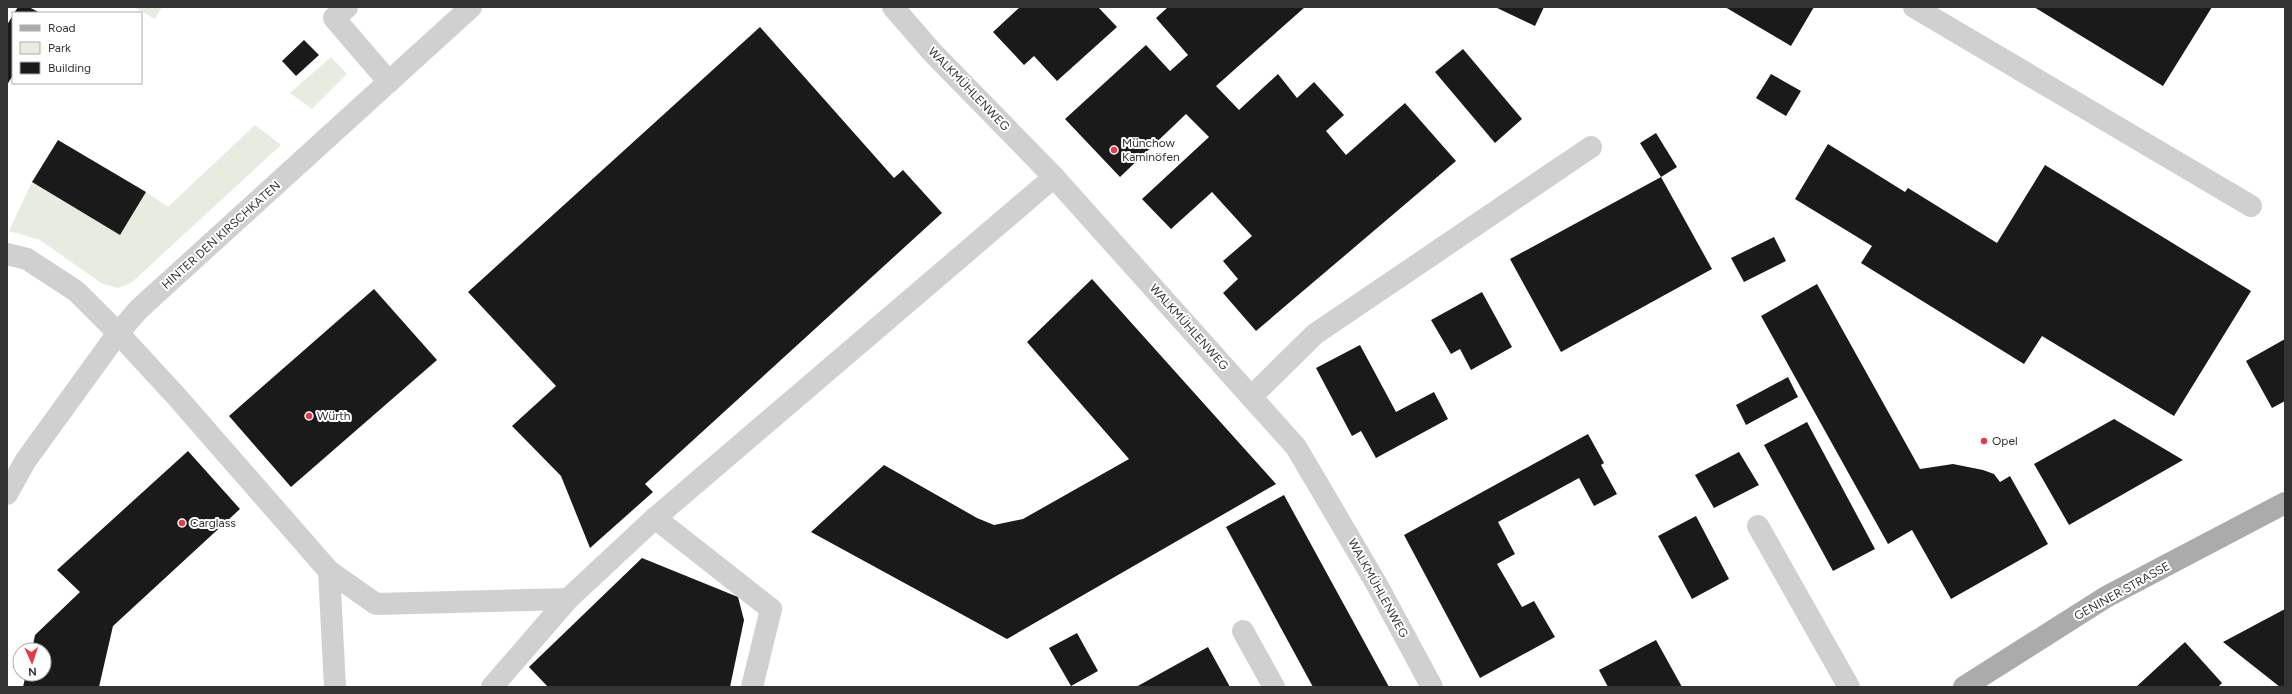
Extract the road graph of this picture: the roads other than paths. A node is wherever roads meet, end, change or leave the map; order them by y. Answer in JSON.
{"nodes":[{"id":1,"x":346,"y":7,"type":"edge"},
{"id":2,"x":471,"y":7,"type":"edge"},
{"id":3,"x":893,"y":7,"type":"edge"},
{"id":4,"x":1914,"y":7,"type":"edge"},
{"id":5,"x":389,"y":82,"type":"junction"},
{"id":6,"x":1591,"y":147,"type":"dead end"},
{"id":7,"x":1054,"y":177,"type":"junction"},
{"id":8,"x":2251,"y":206,"type":"dead end"},
{"id":9,"x":7,"y":254,"type":"edge"},
{"id":10,"x":118,"y":332,"type":"junction"},
{"id":11,"x":1251,"y":397,"type":"junction"},
{"id":12,"x":7,"y":494,"type":"edge"},
{"id":13,"x":2285,"y":503,"type":"edge"},
{"id":14,"x":655,"y":518,"type":"junction"},
{"id":15,"x":1758,"y":526,"type":"dead end"},
{"id":16,"x":329,"y":571,"type":"junction"},
{"id":17,"x":568,"y":598,"type":"junction"},
{"id":18,"x":1243,"y":631,"type":"dead end"},
{"id":19,"x":335,"y":687,"type":"edge"},
{"id":20,"x":492,"y":687,"type":"edge"},
{"id":21,"x":752,"y":687,"type":"edge"},
{"id":22,"x":1274,"y":687,"type":"edge"},
{"id":23,"x":1432,"y":687,"type":"edge"},
{"id":24,"x":1849,"y":687,"type":"edge"},
{"id":25,"x":1964,"y":687,"type":"edge"}],
"edges":[{"from":1,"to":5,"type":"street"},
{"from":2,"to":5,"type":"street","name":"HINTER DEN KIRSCHKATEN"},
{"from":3,"to":7,"type":"street","name":"WALKMÜHLENWEG"},
{"from":4,"to":8,"type":"street"},
{"from":5,"to":10,"type":"street","name":"HINTER DEN KIRSCHKATEN"},
{"from":6,"to":11,"type":"street"},
{"from":7,"to":11,"type":"street","name":"WALKMÜHLENWEG"},
{"from":7,"to":14,"type":"street"},
{"from":9,"to":10,"type":"street"},
{"from":10,"to":12,"type":"street","name":"HINTER DEN KIRSCHKATEN"},
{"from":10,"to":16,"type":"street"},
{"from":11,"to":23,"type":"street","name":"WALKMÜHLENWEG"},
{"from":13,"to":25,"type":"main road","name":"GENINER STRASSE"},
{"from":14,"to":17,"type":"street"},
{"from":14,"to":21,"type":"street"},
{"from":15,"to":24,"type":"street"},
{"from":16,"to":17,"type":"street"},
{"from":16,"to":19,"type":"street"},
{"from":17,"to":20,"type":"street"},
{"from":18,"to":22,"type":"street"}]}
